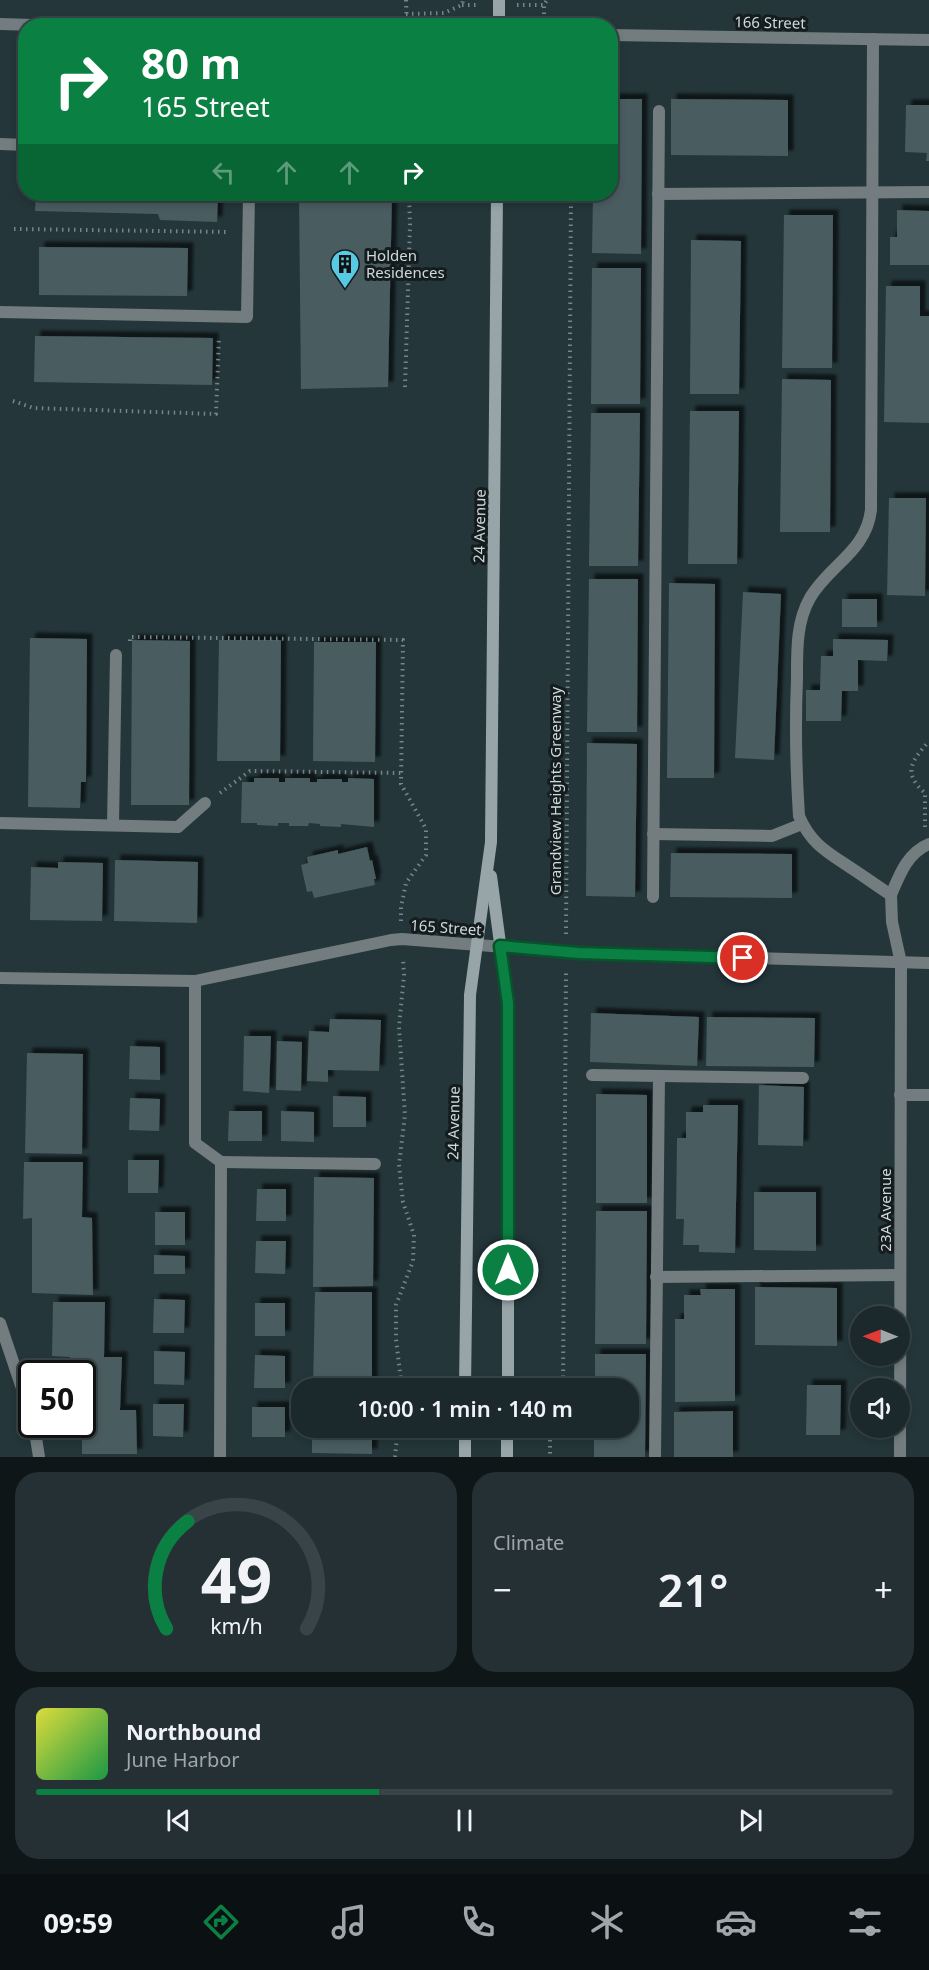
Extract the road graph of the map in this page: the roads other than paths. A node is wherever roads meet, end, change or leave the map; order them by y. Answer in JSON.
{"nodes":[{"id":1,"x":499,"y":0,"type":"edge"},
{"id":2,"x":499,"y":18,"type":"edge"},
{"id":3,"x":0,"y":24,"type":"edge"},
{"id":4,"x":18,"y":25,"type":"edge"},
{"id":5,"x":618,"y":34,"type":"edge"},
{"id":6,"x":873,"y":39,"type":"junction"},
{"id":7,"x":929,"y":40,"type":"edge"},
{"id":8,"x":659,"y":111,"type":"dead end"},
{"id":9,"x":0,"y":144,"type":"edge"},
{"id":10,"x":18,"y":145,"type":"edge"},
{"id":11,"x":872,"y":192,"type":"junction"},
{"id":12,"x":929,"y":192,"type":"edge"},
{"id":13,"x":658,"y":195,"type":"junction"},
{"id":14,"x":249,"y":201,"type":"edge"},
{"id":15,"x":497,"y":201,"type":"edge"},
{"id":16,"x":0,"y":312,"type":"edge"},
{"id":17,"x":116,"y":655,"type":"road end"},
{"id":18,"x":205,"y":803,"type":"road end"},
{"id":19,"x":0,"y":823,"type":"edge"},
{"id":20,"x":802,"y":824,"type":"junction"},
{"id":21,"x":113,"y":825,"type":"junction"},
{"id":22,"x":653,"y":834,"type":"junction"},
{"id":23,"x":927,"y":845,"type":"edge"},
{"id":24,"x":489,"y":860,"type":"junction"},
{"id":25,"x":891,"y":895,"type":"junction"},
{"id":26,"x":653,"y":897,"type":"dead end"},
{"id":27,"x":477,"y":945,"type":"junction"},
{"id":28,"x":500,"y":946,"type":"junction"},
{"id":29,"x":901,"y":963,"type":"junction"},
{"id":30,"x":929,"y":963,"type":"edge"},
{"id":31,"x":0,"y":978,"type":"edge"},
{"id":32,"x":195,"y":981,"type":"junction"},
{"id":33,"x":592,"y":1075,"type":"dead end"},
{"id":34,"x":659,"y":1076,"type":"junction"},
{"id":35,"x":803,"y":1078,"type":"dead end"},
{"id":36,"x":900,"y":1095,"type":"junction"},
{"id":37,"x":929,"y":1095,"type":"edge"},
{"id":38,"x":221,"y":1162,"type":"junction"},
{"id":39,"x":375,"y":1164,"type":"dead end"},
{"id":40,"x":900,"y":1275,"type":"junction"},
{"id":41,"x":656,"y":1276,"type":"junction"},
{"id":42,"x":0,"y":1323,"type":"edge"},
{"id":43,"x":18,"y":1376,"type":"edge"},
{"id":44,"x":465,"y":1378,"type":"edge"},
{"id":45,"x":508,"y":1378,"type":"edge"},
{"id":46,"x":36,"y":1438,"type":"edge"},
{"id":47,"x":465,"y":1438,"type":"edge"},
{"id":48,"x":507,"y":1438,"type":"edge"},
{"id":49,"x":39,"y":1457,"type":"edge"},
{"id":50,"x":220,"y":1457,"type":"edge"},
{"id":51,"x":465,"y":1457,"type":"edge"},
{"id":52,"x":507,"y":1457,"type":"edge"},
{"id":53,"x":655,"y":1457,"type":"edge"},
{"id":54,"x":900,"y":1457,"type":"edge"}],
"edges":[{"from":1,"to":2,"type":"main road"},
{"from":3,"to":4,"type":"street"},
{"from":5,"to":6,"type":"street","name":"166 Street"},
{"from":6,"to":7,"type":"street","name":"166 Street"},
{"from":6,"to":11,"type":"street"},
{"from":8,"to":13,"type":"street"},
{"from":9,"to":10,"type":"street"},
{"from":11,"to":12,"type":"street"},
{"from":11,"to":13,"type":"street"},
{"from":11,"to":20,"type":"street"},
{"from":13,"to":22,"type":"street"},
{"from":14,"to":16,"type":"street"},
{"from":15,"to":24,"type":"main road","name":"24 Avenue"},
{"from":17,"to":21,"type":"street"},
{"from":18,"to":21,"type":"street"},
{"from":19,"to":21,"type":"street"},
{"from":20,"to":22,"type":"street"},
{"from":20,"to":25,"type":"street"},
{"from":22,"to":26,"type":"street"},
{"from":23,"to":25,"type":"street"},
{"from":24,"to":27,"type":"main road","name":"24 Avenue"},
{"from":24,"to":28,"type":"main road","name":"24 Avenue"},
{"from":25,"to":29,"type":"street","name":"23A Avenue"},
{"from":27,"to":28,"type":"street","name":"165 Street"},
{"from":27,"to":32,"type":"street","name":"165 Street"},
{"from":27,"to":44,"type":"main road","name":"24 Avenue"},
{"from":28,"to":29,"type":"street","name":"165 Street"},
{"from":28,"to":45,"type":"main road","name":"24 Avenue"},
{"from":29,"to":30,"type":"street","name":"165 Street"},
{"from":29,"to":36,"type":"street","name":"23A Avenue"},
{"from":31,"to":32,"type":"street","name":"165 Street"},
{"from":32,"to":38,"type":"street"},
{"from":33,"to":34,"type":"street"},
{"from":34,"to":35,"type":"street"},
{"from":34,"to":41,"type":"street"},
{"from":36,"to":37,"type":"street"},
{"from":36,"to":40,"type":"street","name":"23A Avenue"},
{"from":38,"to":39,"type":"street"},
{"from":38,"to":50,"type":"street"},
{"from":40,"to":41,"type":"street"},
{"from":40,"to":54,"type":"street","name":"23A Avenue"},
{"from":41,"to":53,"type":"street"},
{"from":42,"to":43,"type":"street"},
{"from":46,"to":49,"type":"street"},
{"from":47,"to":51,"type":"main road"},
{"from":48,"to":52,"type":"main road"}]}
